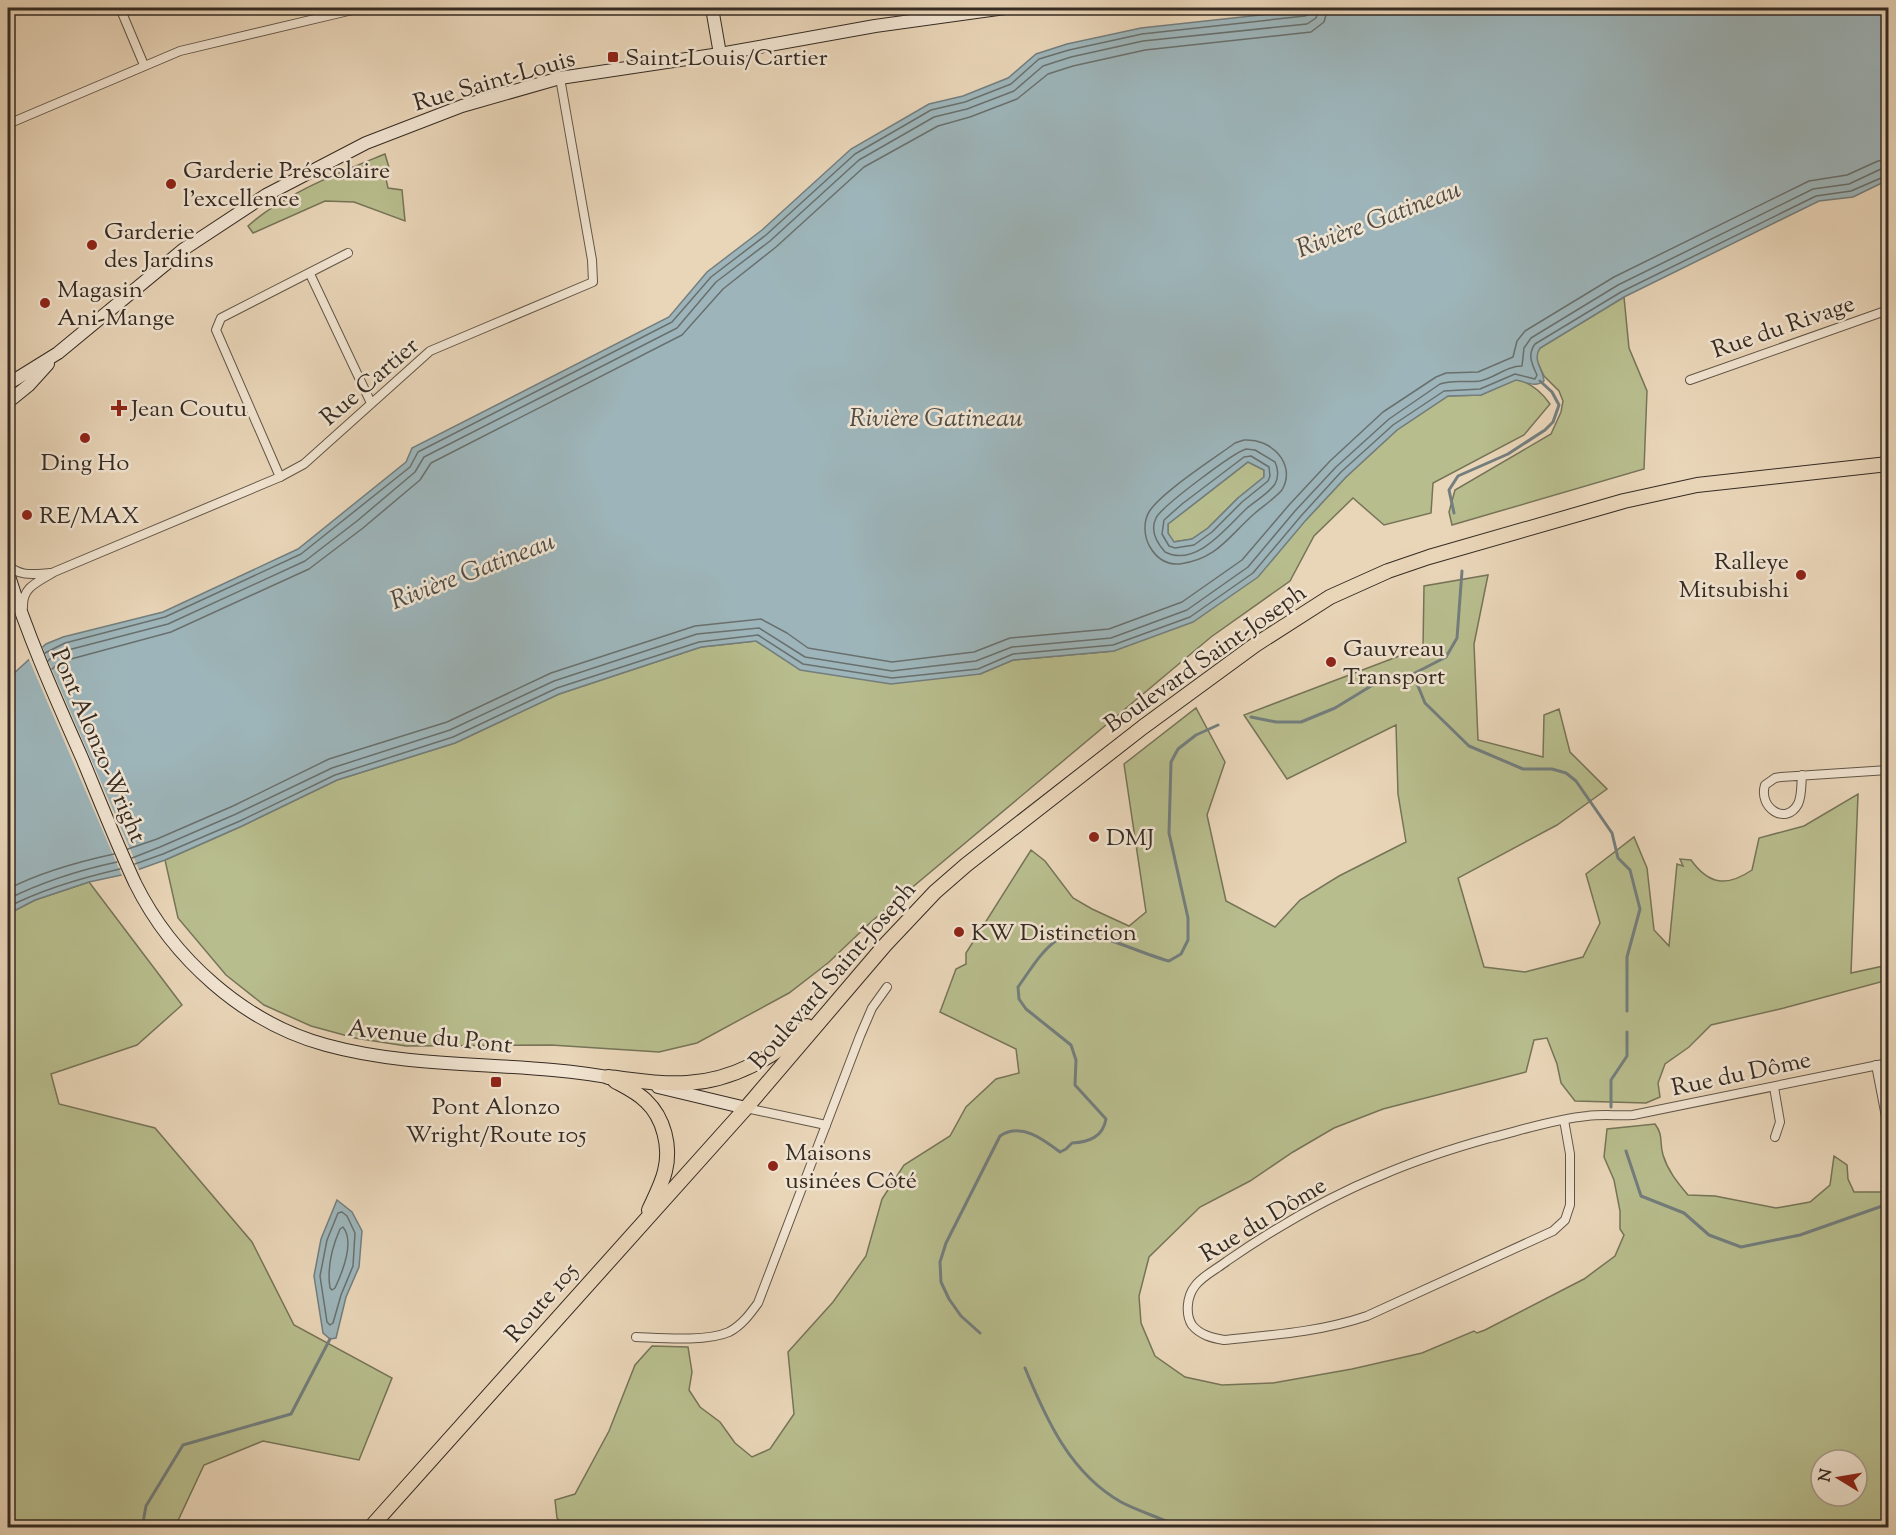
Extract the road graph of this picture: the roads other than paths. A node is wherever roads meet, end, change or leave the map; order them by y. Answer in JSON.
{"nodes":[{"id":1,"x":120,"y":8,"type":"edge"},
{"id":2,"x":361,"y":8,"type":"edge"},
{"id":3,"x":712,"y":8,"type":"edge"},
{"id":4,"x":1005,"y":8,"type":"edge"},
{"id":5,"x":720,"y":54,"type":"junction"},
{"id":6,"x":144,"y":65,"type":"junction"},
{"id":7,"x":560,"y":78,"type":"junction"},
{"id":8,"x":8,"y":124,"type":"edge"},
{"id":9,"x":348,"y":253,"type":"dead end"},
{"id":10,"x":310,"y":274,"type":"junction"},
{"id":11,"x":1888,"y":310,"type":"edge"},
{"id":12,"x":58,"y":353,"type":"junction"},
{"id":13,"x":1690,"y":380,"type":"dead end"},
{"id":14,"x":8,"y":384,"type":"edge"},
{"id":15,"x":8,"y":402,"type":"edge"},
{"id":16,"x":371,"y":403,"type":"junction"},
{"id":17,"x":1888,"y":464,"type":"edge"},
{"id":18,"x":280,"y":477,"type":"junction"},
{"id":19,"x":8,"y":565,"type":"edge"},
{"id":20,"x":54,"y":572,"type":"junction"},
{"id":21,"x":8,"y":573,"type":"edge"},
{"id":22,"x":8,"y":601,"type":"edge"},
{"id":23,"x":24,"y":623,"type":"junction"},
{"id":24,"x":1888,"y":770,"type":"edge"},
{"id":25,"x":1802,"y":776,"type":"junction"},
{"id":26,"x":136,"y":884,"type":"joint"},
{"id":27,"x":885,"y":945,"type":"junction"},
{"id":28,"x":887,"y":987,"type":"dead end"},
{"id":29,"x":1888,"y":1063,"type":"edge"},
{"id":30,"x":1876,"y":1065,"type":"junction"},
{"id":31,"x":608,"y":1077,"type":"junction"},
{"id":32,"x":1774,"y":1087,"type":"junction"},
{"id":33,"x":746,"y":1108,"type":"junction"},
{"id":34,"x":1564,"y":1120,"type":"junction"},
{"id":35,"x":826,"y":1125,"type":"junction"},
{"id":36,"x":1888,"y":1127,"type":"edge"},
{"id":37,"x":1776,"y":1137,"type":"dead end"},
{"id":38,"x":643,"y":1223,"type":"junction"},
{"id":39,"x":636,"y":1337,"type":"dead end"},
{"id":40,"x":370,"y":1527,"type":"edge"}],
"edges":[{"from":1,"to":6,"type":"street"},
{"from":2,"to":6,"type":"street"},
{"from":3,"to":5,"type":"main road"},
{"from":4,"to":5,"type":"main road","name":"Rue Saint-Louis"},
{"from":5,"to":7,"type":"main road","name":"Rue Saint-Louis"},
{"from":6,"to":8,"type":"street"},
{"from":7,"to":12,"type":"main road","name":"Rue Saint-Louis"},
{"from":7,"to":16,"type":"street","name":"Rue Cartier"},
{"from":9,"to":10,"type":"street"},
{"from":10,"to":16,"type":"street"},
{"from":10,"to":18,"type":"street"},
{"from":11,"to":13,"type":"street","name":"Rue du Rivage"},
{"from":12,"to":14,"type":"main road","name":"Rue Saint-Louis"},
{"from":12,"to":15,"type":"main road","name":"Rue Saint-Louis"},
{"from":16,"to":18,"type":"street","name":"Rue Cartier"},
{"from":17,"to":27,"type":"main road","name":"Boulevard Saint-Joseph"},
{"from":18,"to":20,"type":"street","name":"Rue Cartier"},
{"from":19,"to":20,"type":"street","name":"Rue Cartier"},
{"from":20,"to":23,"type":"street","name":"Rue Cartier"},
{"from":21,"to":23,"type":"main road"},
{"from":22,"to":23,"type":"main road"},
{"from":23,"to":26,"type":"main road","name":"Pont Alonzo-Wright"},
{"from":24,"to":25,"type":"street"},
{"from":25,"to":25,"type":"street"},
{"from":26,"to":31,"type":"main road","name":"Avenue du Pont"},
{"from":27,"to":31,"type":"main road"},
{"from":27,"to":33,"type":"main road","name":"Boulevard Saint-Joseph"},
{"from":28,"to":35,"type":"street"},
{"from":29,"to":30,"type":"street","name":"Rue du Dôme"},
{"from":30,"to":32,"type":"street","name":"Rue du Dôme"},
{"from":30,"to":36,"type":"street"},
{"from":31,"to":33,"type":"main road","name":"Avenue du Pont"},
{"from":31,"to":38,"type":"main road"},
{"from":32,"to":34,"type":"street","name":"Rue du Dôme"},
{"from":32,"to":37,"type":"street"},
{"from":33,"to":35,"type":"street"},
{"from":33,"to":38,"type":"main road","name":"Route 105"},
{"from":34,"to":34,"type":"street","name":"Rue du Dôme"},
{"from":35,"to":39,"type":"street"},
{"from":38,"to":40,"type":"main road","name":"Route 105"}]}
